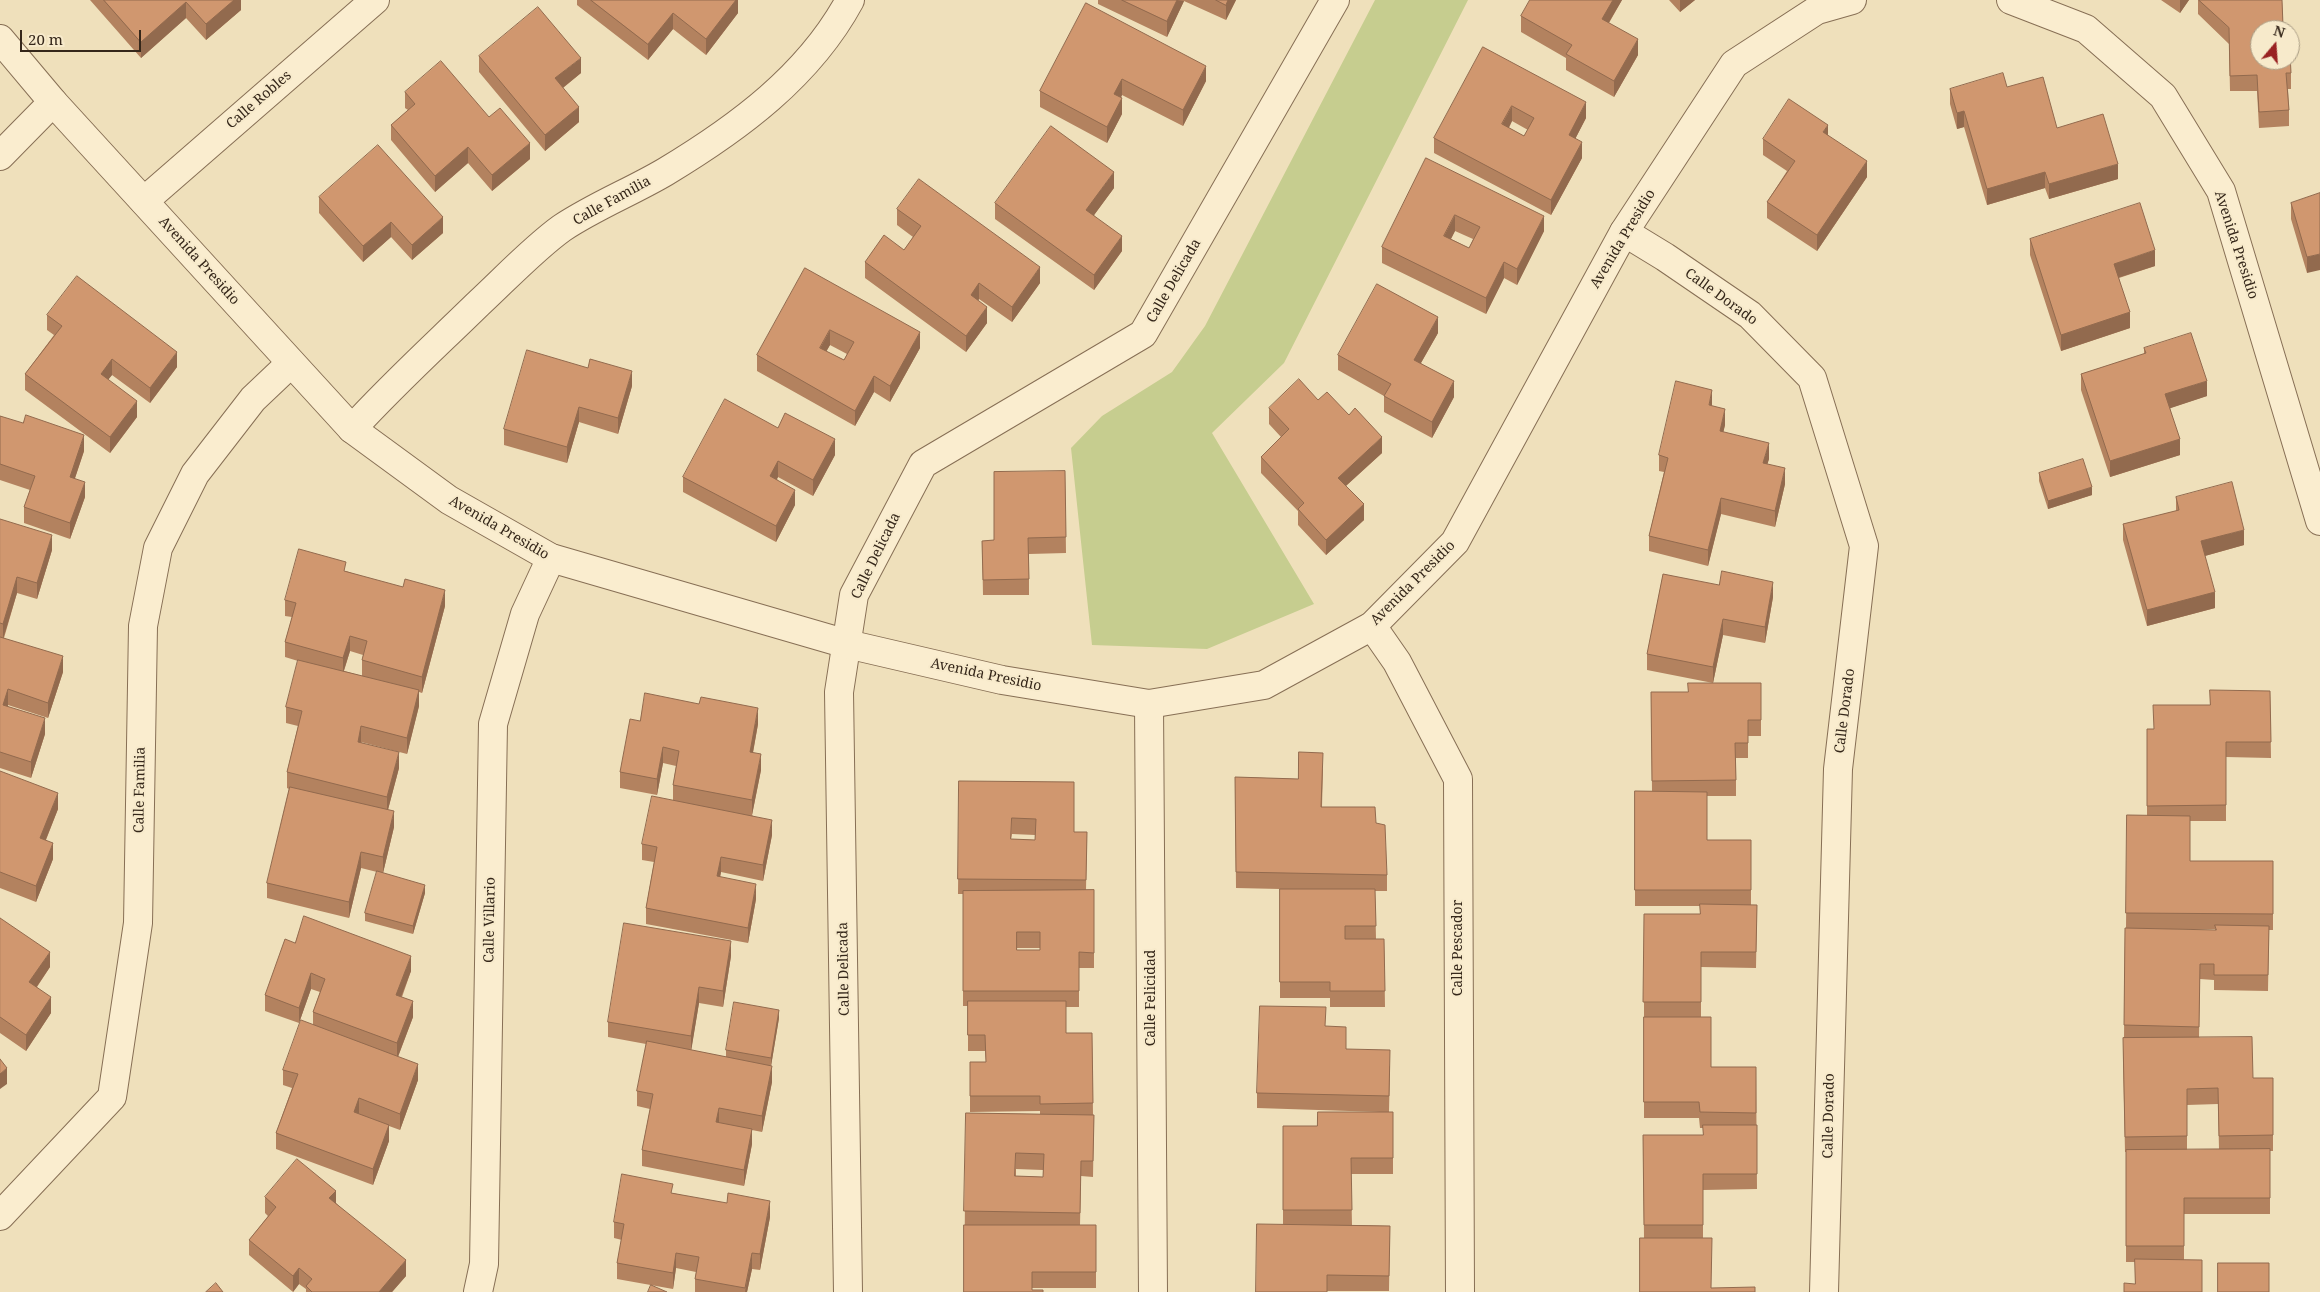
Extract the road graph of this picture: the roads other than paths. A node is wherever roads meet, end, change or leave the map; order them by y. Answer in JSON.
{"nodes":[{"id":1,"x":375,"y":0,"type":"edge"},
{"id":2,"x":850,"y":0,"type":"edge"},
{"id":3,"x":1334,"y":0,"type":"edge"},
{"id":4,"x":1852,"y":0,"type":"edge"},
{"id":5,"x":2011,"y":0,"type":"edge"},
{"id":6,"x":0,"y":39,"type":"edge"},
{"id":7,"x":53,"y":102,"type":"junction"},
{"id":8,"x":0,"y":156,"type":"edge"},
{"id":9,"x":144,"y":201,"type":"junction"},
{"id":10,"x":1624,"y":232,"type":"junction"},
{"id":11,"x":291,"y":363,"type":"junction"},
{"id":12,"x":352,"y":429,"type":"junction"},
{"id":13,"x":2320,"y":521,"type":"edge"},
{"id":14,"x":551,"y":558,"type":"junction"},
{"id":15,"x":1372,"y":626,"type":"junction"},
{"id":16,"x":847,"y":644,"type":"junction"},
{"id":17,"x":1149,"y":704,"type":"junction"},
{"id":18,"x":0,"y":1216,"type":"edge"},
{"id":19,"x":478,"y":1292,"type":"edge"},
{"id":20,"x":848,"y":1292,"type":"edge"},
{"id":21,"x":1153,"y":1292,"type":"edge"},
{"id":22,"x":1460,"y":1292,"type":"edge"},
{"id":23,"x":1824,"y":1292,"type":"edge"}],
"edges":[{"from":1,"to":9,"type":"street","name":"Calle Robles"},
{"from":2,"to":12,"type":"street","name":"Calle Familia"},
{"from":3,"to":16,"type":"street","name":"Calle Delicada"},
{"from":4,"to":10,"type":"street","name":"Avenida Presidio"},
{"from":5,"to":13,"type":"street","name":"Avenida Presidio"},
{"from":6,"to":7,"type":"street","name":"Avenida Presidio"},
{"from":7,"to":8,"type":"street"},
{"from":7,"to":9,"type":"street","name":"Avenida Presidio"},
{"from":9,"to":11,"type":"street","name":"Avenida Presidio"},
{"from":10,"to":15,"type":"street","name":"Avenida Presidio"},
{"from":10,"to":23,"type":"street","name":"Calle Dorado"},
{"from":11,"to":12,"type":"street","name":"Avenida Presidio"},
{"from":11,"to":18,"type":"street","name":"Calle Familia"},
{"from":12,"to":14,"type":"street","name":"Avenida Presidio"},
{"from":14,"to":16,"type":"street","name":"Avenida Presidio"},
{"from":14,"to":19,"type":"street","name":"Calle Villario"},
{"from":15,"to":17,"type":"street","name":"Avenida Presidio"},
{"from":15,"to":22,"type":"street","name":"Calle Pescador"},
{"from":16,"to":17,"type":"street","name":"Avenida Presidio"},
{"from":16,"to":20,"type":"street","name":"Calle Delicada"},
{"from":17,"to":21,"type":"street","name":"Calle Felicidad"}]}
